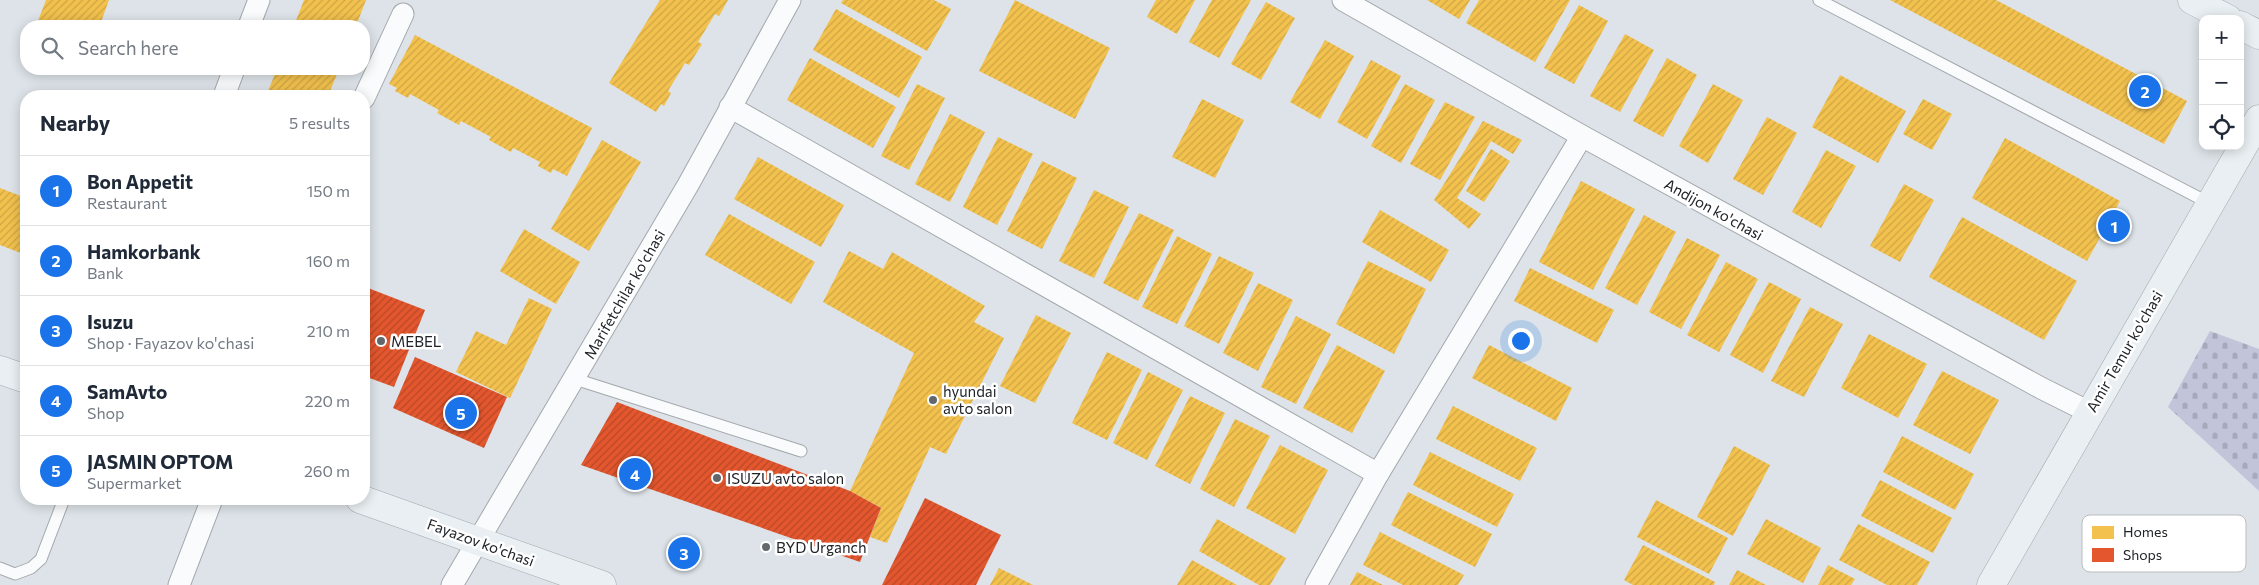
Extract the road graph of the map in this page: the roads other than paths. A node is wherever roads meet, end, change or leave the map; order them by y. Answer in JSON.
{"nodes":[{"id":1,"x":259,"y":0,"type":"edge"},
{"id":2,"x":790,"y":0,"type":"edge"},
{"id":3,"x":1343,"y":0,"type":"edge"},
{"id":4,"x":1819,"y":0,"type":"edge"},
{"id":5,"x":2192,"y":0,"type":"edge"},
{"id":6,"x":403,"y":14,"type":"dead end"},
{"id":7,"x":2220,"y":15,"type":"edge"},
{"id":8,"x":251,"y":20,"type":"edge"},
{"id":9,"x":2244,"y":27,"type":"edge"},
{"id":10,"x":2259,"y":35,"type":"edge"},
{"id":11,"x":232,"y":75,"type":"edge"},
{"id":12,"x":226,"y":90,"type":"edge"},
{"id":13,"x":368,"y":90,"type":"edge"},
{"id":14,"x":730,"y":106,"type":"junction"},
{"id":15,"x":2259,"y":119,"type":"edge"},
{"id":16,"x":1582,"y":136,"type":"junction"},
{"id":17,"x":2210,"y":203,"type":"junction"},
{"id":18,"x":0,"y":370,"type":"edge"},
{"id":19,"x":20,"y":377,"type":"edge"},
{"id":20,"x":574,"y":379,"type":"junction"},
{"id":21,"x":2089,"y":412,"type":"junction"},
{"id":22,"x":801,"y":451,"type":"dead end"},
{"id":23,"x":1378,"y":474,"type":"junction"},
{"id":24,"x":370,"y":503,"type":"edge"},
{"id":25,"x":62,"y":505,"type":"edge"},
{"id":26,"x":210,"y":505,"type":"edge"},
{"id":27,"x":479,"y":541,"type":"junction"},
{"id":28,"x":0,"y":568,"type":"edge"},
{"id":29,"x":178,"y":585,"type":"edge"},
{"id":30,"x":452,"y":585,"type":"edge"},
{"id":31,"x":602,"y":585,"type":"edge"},
{"id":32,"x":1316,"y":585,"type":"edge"},
{"id":33,"x":1991,"y":585,"type":"edge"}],
"edges":[{"from":1,"to":8,"type":"street"},
{"from":2,"to":14,"type":"street","name":"Marifetchilar ko'chasi"},
{"from":3,"to":16,"type":"street","name":"Andijon ko'chasi"},
{"from":4,"to":17,"type":"lane"},
{"from":5,"to":7,"type":"main road"},
{"from":6,"to":13,"type":"street"},
{"from":9,"to":10,"type":"main road"},
{"from":11,"to":12,"type":"street"},
{"from":14,"to":20,"type":"street","name":"Marifetchilar ko'chasi"},
{"from":14,"to":23,"type":"street"},
{"from":15,"to":17,"type":"main road","name":"Amir Temur ko'chasi"},
{"from":16,"to":21,"type":"street","name":"Andijon ko'chasi"},
{"from":16,"to":23,"type":"street"},
{"from":17,"to":21,"type":"main road","name":"Amir Temur ko'chasi"},
{"from":18,"to":19,"type":"main road"},
{"from":20,"to":22,"type":"lane"},
{"from":20,"to":27,"type":"street","name":"Marifetchilar ko'chasi"},
{"from":21,"to":33,"type":"main road","name":"Amir Temur ko'chasi"},
{"from":23,"to":32,"type":"street"},
{"from":24,"to":27,"type":"main road","name":"Fayazov ko'chasi"},
{"from":25,"to":28,"type":"lane"},
{"from":26,"to":29,"type":"street"},
{"from":27,"to":30,"type":"street","name":"Marifetchilar ko'chasi"},
{"from":27,"to":31,"type":"main road","name":"Fayazov ko'chasi"}]}
